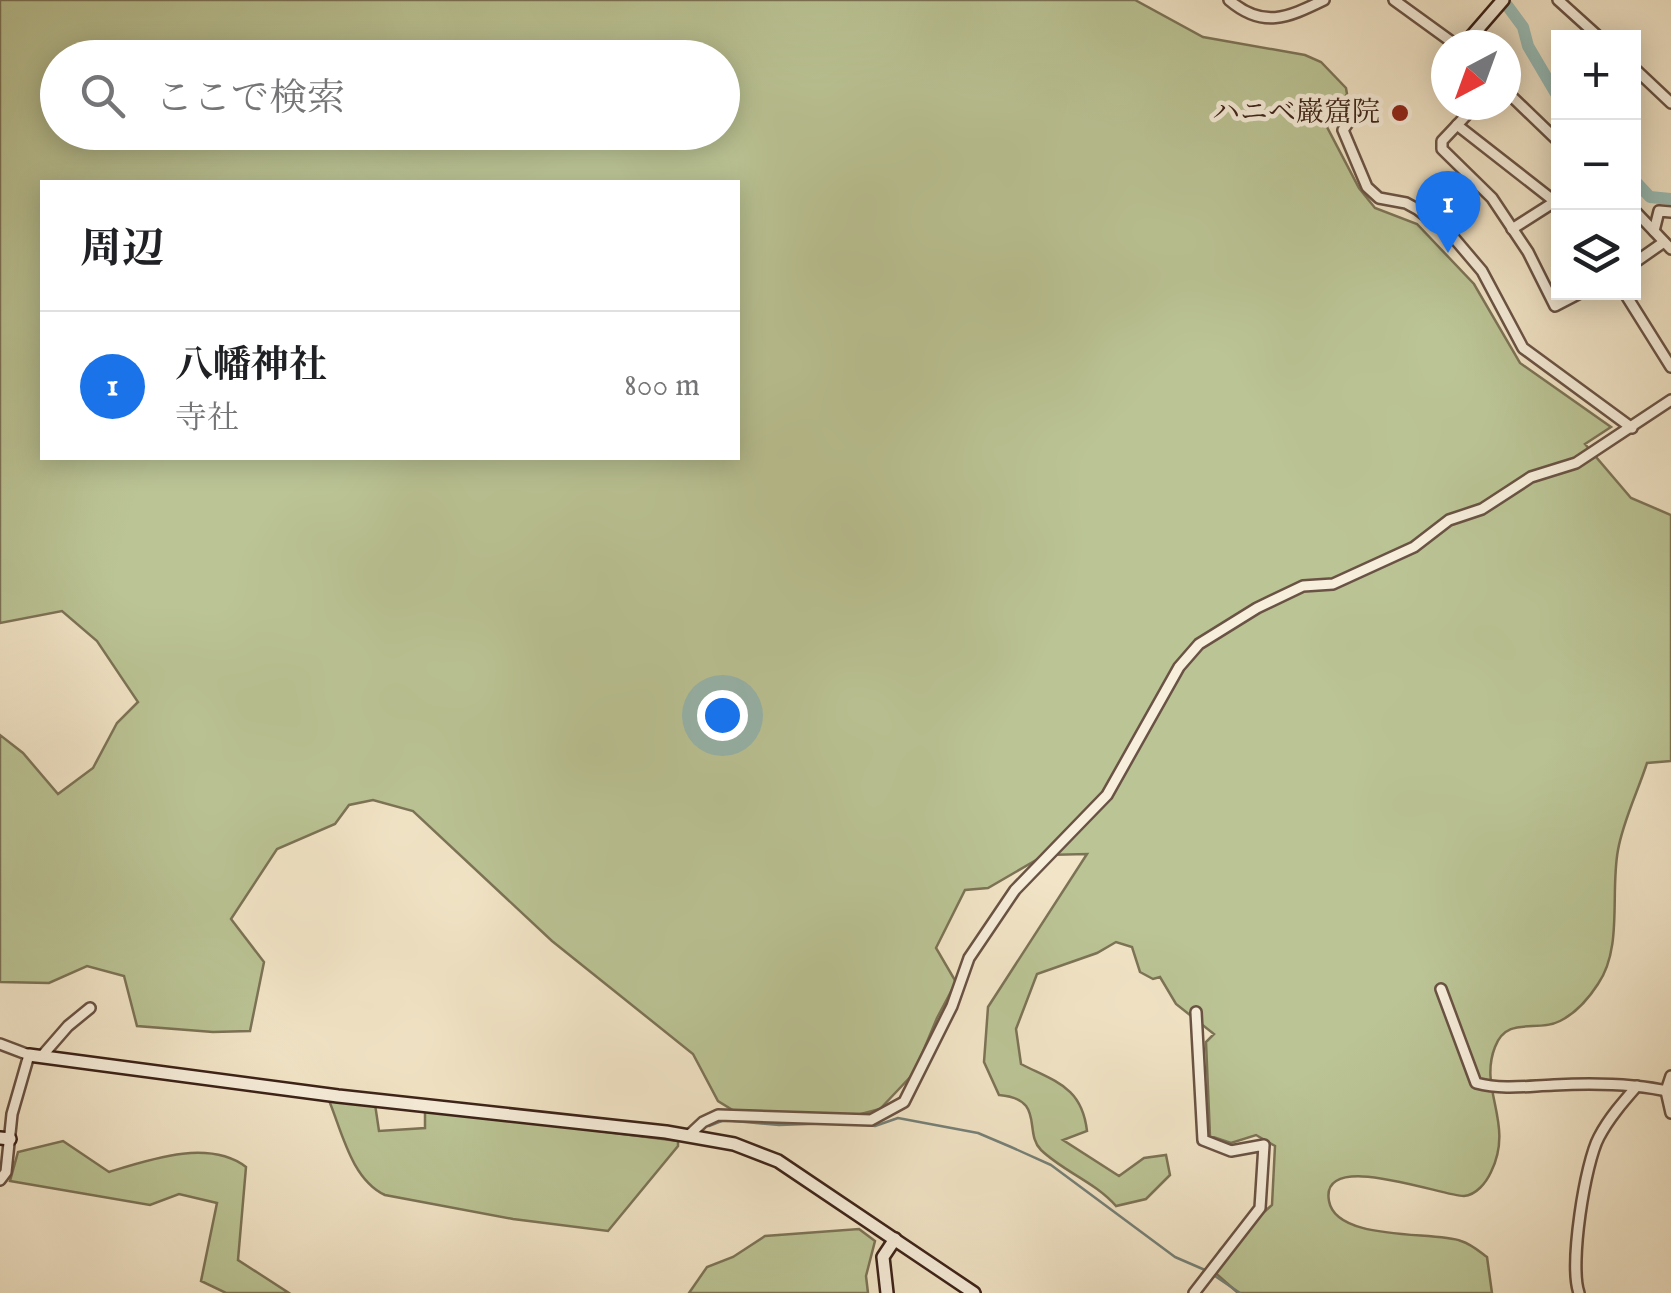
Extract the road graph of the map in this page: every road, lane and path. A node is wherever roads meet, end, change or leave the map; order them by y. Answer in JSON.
{"nodes":[{"id":1,"x":1229,"y":0,"type":"edge"},
{"id":2,"x":1324,"y":0,"type":"edge"},
{"id":3,"x":1394,"y":0,"type":"edge"},
{"id":4,"x":1503,"y":0,"type":"edge"},
{"id":5,"x":1558,"y":0,"type":"edge"},
{"id":6,"x":1435,"y":30,"type":"edge"},
{"id":7,"x":1477,"y":30,"type":"edge"},
{"id":8,"x":1591,"y":30,"type":"edge"},
{"id":9,"x":1641,"y":74,"type":"edge"},
{"id":10,"x":1671,"y":102,"type":"edge"},
{"id":11,"x":1362,"y":105,"type":"dead end"},
{"id":12,"x":1521,"y":105,"type":"edge"},
{"id":13,"x":1462,"y":120,"type":"edge"},
{"id":14,"x":1457,"y":125,"type":"junction"},
{"id":15,"x":1551,"y":133,"type":"edge"},
{"id":16,"x":1551,"y":197,"type":"edge"},
{"id":17,"x":1551,"y":206,"type":"edge"},
{"id":18,"x":1671,"y":212,"type":"edge"},
{"id":19,"x":1641,"y":217,"type":"edge"},
{"id":20,"x":1512,"y":230,"type":"junction"},
{"id":21,"x":1654,"y":231,"type":"junction"},
{"id":22,"x":1668,"y":245,"type":"edge"},
{"id":23,"x":1641,"y":259,"type":"edge"},
{"id":24,"x":1551,"y":298,"type":"edge"},
{"id":25,"x":1629,"y":300,"type":"edge"},
{"id":26,"x":1671,"y":367,"type":"edge"},
{"id":27,"x":1671,"y":400,"type":"edge"},
{"id":28,"x":1632,"y":428,"type":"junction"},
{"id":29,"x":1442,"y":989,"type":"dead end"},
{"id":30,"x":90,"y":1008,"type":"dead end"},
{"id":31,"x":1196,"y":1012,"type":"dead end"},
{"id":32,"x":0,"y":1044,"type":"edge"},
{"id":33,"x":35,"y":1056,"type":"junction"},
{"id":34,"x":1671,"y":1076,"type":"edge"},
{"id":35,"x":1637,"y":1086,"type":"junction"},
{"id":36,"x":1669,"y":1092,"type":"edge"},
{"id":37,"x":1671,"y":1113,"type":"edge"},
{"id":38,"x":688,"y":1136,"type":"junction"},
{"id":39,"x":5,"y":1138,"type":"edge"},
{"id":40,"x":0,"y":1180,"type":"edge"},
{"id":41,"x":895,"y":1239,"type":"junction"},
{"id":42,"x":888,"y":1293,"type":"edge"},
{"id":43,"x":974,"y":1293,"type":"edge"},
{"id":44,"x":1194,"y":1293,"type":"edge"},
{"id":45,"x":1579,"y":1293,"type":"edge"}],
"edges":[{"from":1,"to":2,"type":"street"},
{"from":3,"to":6,"type":"street"},
{"from":4,"to":7,"type":"street"},
{"from":5,"to":8,"type":"street"},
{"from":9,"to":10,"type":"street"},
{"from":11,"to":28,"type":"street"},
{"from":12,"to":15,"type":"street"},
{"from":13,"to":14,"type":"street"},
{"from":14,"to":16,"type":"street"},
{"from":14,"to":20,"type":"street"},
{"from":17,"to":20,"type":"street"},
{"from":18,"to":21,"type":"street"},
{"from":19,"to":21,"type":"street"},
{"from":20,"to":24,"type":"street"},
{"from":21,"to":22,"type":"street"},
{"from":22,"to":23,"type":"street"},
{"from":25,"to":26,"type":"street"},
{"from":27,"to":28,"type":"street"},
{"from":28,"to":38,"type":"street"},
{"from":29,"to":35,"type":"street"},
{"from":30,"to":33,"type":"street"},
{"from":31,"to":44,"type":"street"},
{"from":32,"to":33,"type":"street"},
{"from":33,"to":38,"type":"street"},
{"from":33,"to":39,"type":"street"},
{"from":34,"to":36,"type":"street"},
{"from":35,"to":36,"type":"street"},
{"from":35,"to":45,"type":"street"},
{"from":36,"to":37,"type":"street"},
{"from":38,"to":41,"type":"street"},
{"from":39,"to":40,"type":"street"},
{"from":41,"to":42,"type":"street"},
{"from":41,"to":43,"type":"street"}]}
